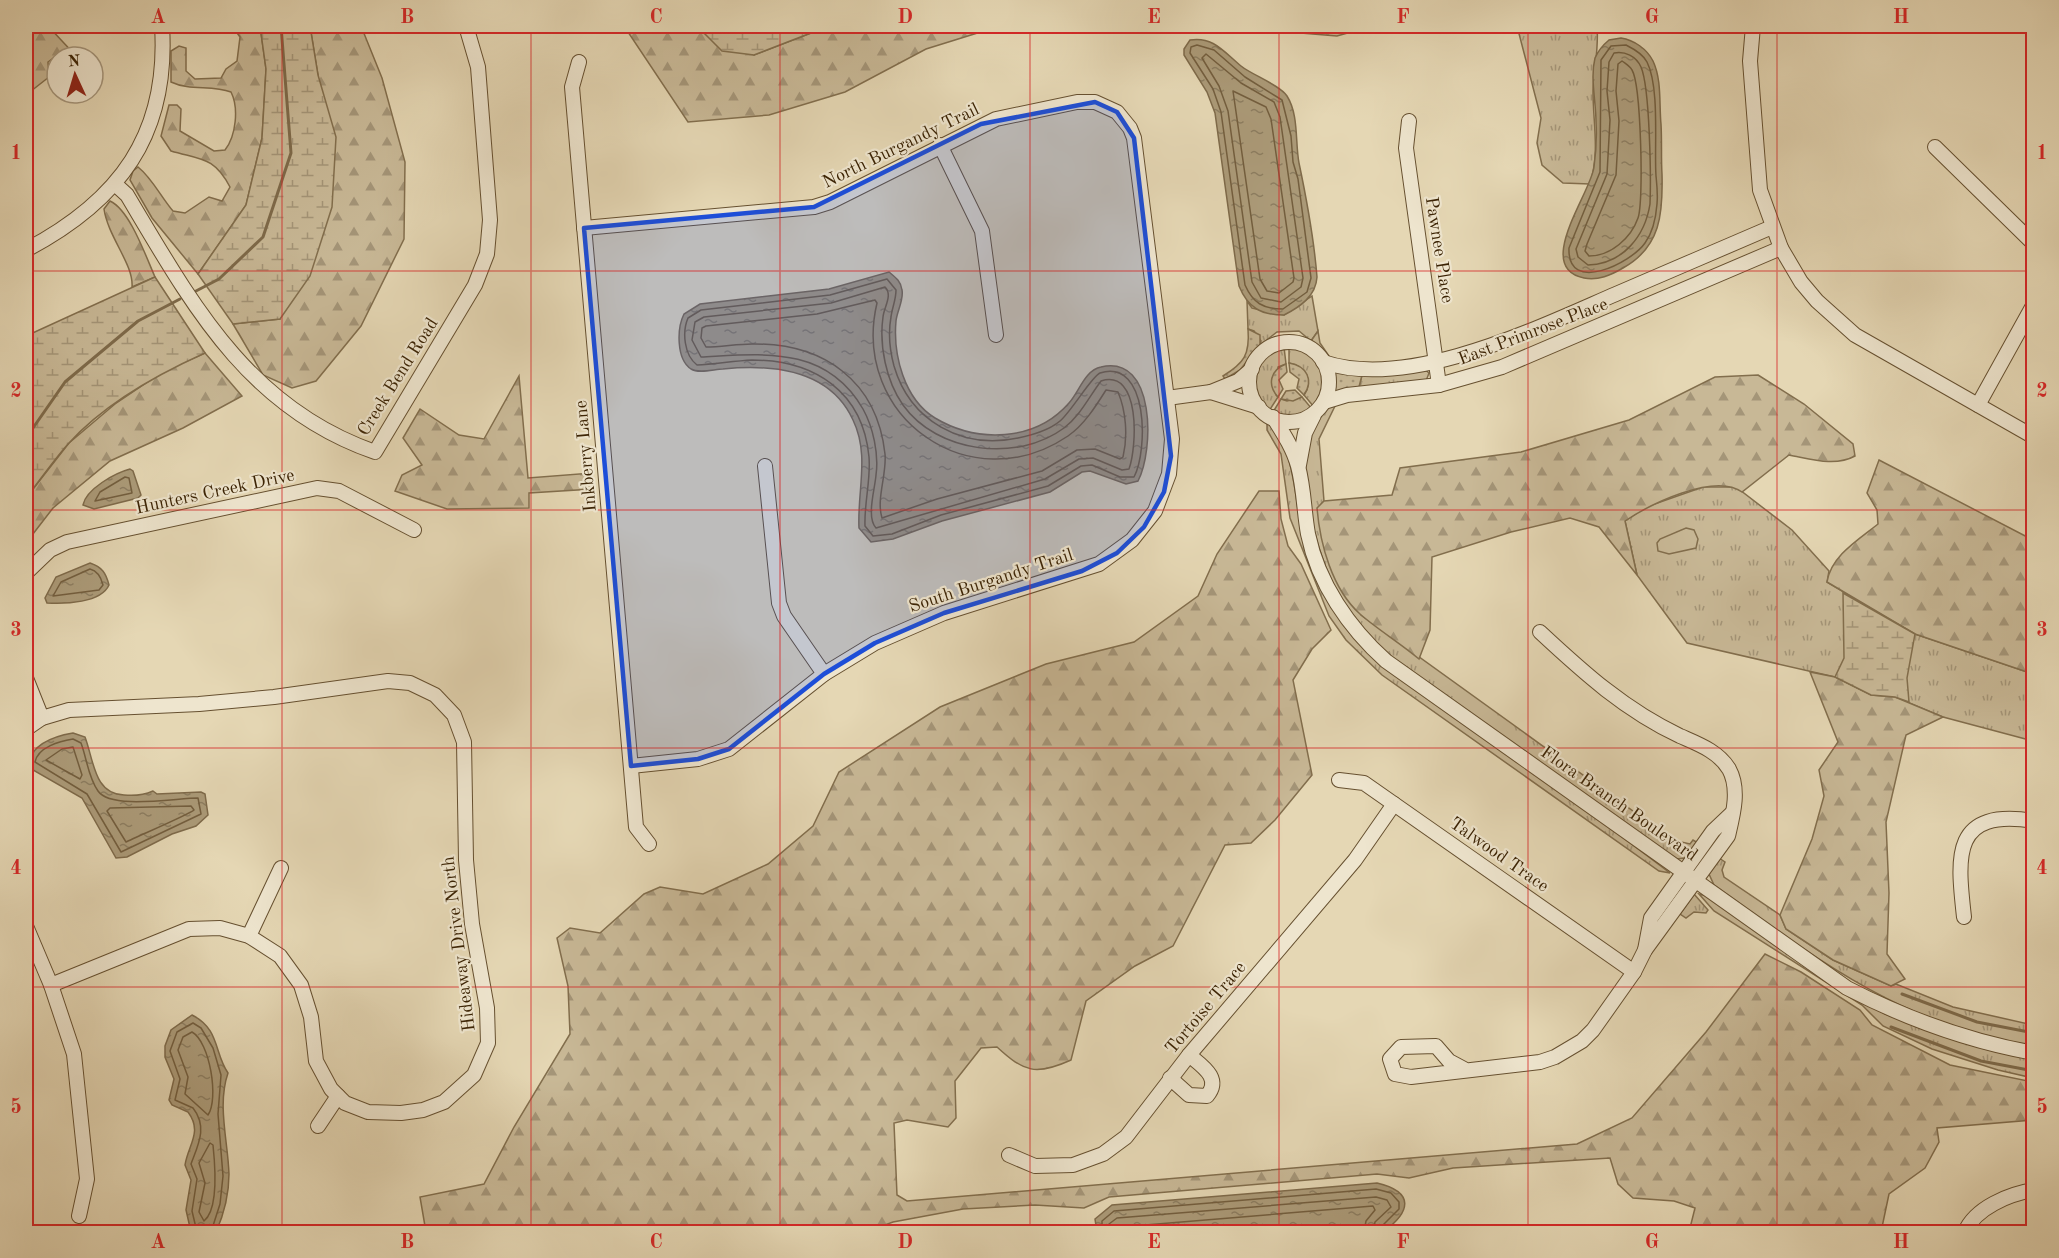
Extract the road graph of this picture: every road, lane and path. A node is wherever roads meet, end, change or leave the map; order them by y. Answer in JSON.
{"nodes":[{"id":1,"x":162,"y":26,"type":"edge"},
{"id":2,"x":466,"y":26,"type":"edge"},
{"id":3,"x":1752,"y":26,"type":"edge"},
{"id":4,"x":579,"y":62,"type":"dead end"},
{"id":5,"x":1409,"y":121,"type":"dead end"},
{"id":6,"x":940,"y":145,"type":"junction"},
{"id":7,"x":1935,"y":147,"type":"dead end"},
{"id":8,"x":116,"y":184,"type":"junction"},
{"id":9,"x":1772,"y":227,"type":"junction"},
{"id":10,"x":584,"y":228,"type":"junction"},
{"id":11,"x":2034,"y":244,"type":"edge"},
{"id":12,"x":1780,"y":248,"type":"junction"},
{"id":13,"x":26,"y":250,"type":"edge"},
{"id":14,"x":1637,"y":285,"type":"junction"},
{"id":15,"x":2034,"y":304,"type":"edge"},
{"id":16,"x":1647,"y":306,"type":"junction"},
{"id":17,"x":996,"y":335,"type":"dead end"},
{"id":18,"x":1323,"y":362,"type":"junction"},
{"id":19,"x":1436,"y":362,"type":"junction"},
{"id":20,"x":1252,"y":369,"type":"junction"},
{"id":21,"x":1439,"y":385,"type":"junction"},
{"id":22,"x":1211,"y":392,"type":"junction"},
{"id":23,"x":1167,"y":398,"type":"junction"},
{"id":24,"x":1324,"y":402,"type":"junction"},
{"id":25,"x":1978,"y":405,"type":"junction"},
{"id":26,"x":1259,"y":406,"type":"junction"},
{"id":27,"x":1314,"y":414,"type":"junction"},
{"id":28,"x":1273,"y":417,"type":"junction"},
{"id":29,"x":2034,"y":436,"type":"edge"},
{"id":30,"x":765,"y":466,"type":"dead end"},
{"id":31,"x":1299,"y":467,"type":"junction"},
{"id":32,"x":414,"y":530,"type":"dead end"},
{"id":33,"x":26,"y":573,"type":"edge"},
{"id":34,"x":1540,"y":632,"type":"dead end"},
{"id":35,"x":824,"y":674,"type":"junction"},
{"id":36,"x":26,"y":678,"type":"edge"},
{"id":37,"x":42,"y":718,"type":"junction"},
{"id":38,"x":26,"y":729,"type":"edge"},
{"id":39,"x":631,"y":766,"type":"junction"},
{"id":40,"x":1339,"y":780,"type":"dead end"},
{"id":41,"x":1394,"y":804,"type":"junction"},
{"id":42,"x":1731,"y":813,"type":"junction"},
{"id":43,"x":2034,"y":821,"type":"edge"},
{"id":44,"x":649,"y":844,"type":"dead end"},
{"id":45,"x":281,"y":868,"type":"dead end"},
{"id":46,"x":1684,"y":872,"type":"junction"},
{"id":47,"x":1696,"y":880,"type":"junction"},
{"id":48,"x":1964,"y":917,"type":"dead end"},
{"id":49,"x":26,"y":926,"type":"edge"},
{"id":50,"x":249,"y":936,"type":"junction"},
{"id":51,"x":1645,"y":950,"type":"junction"},
{"id":52,"x":1634,"y":972,"type":"junction"},
{"id":53,"x":51,"y":985,"type":"junction"},
{"id":54,"x":2034,"y":1053,"type":"edge"},
{"id":55,"x":1189,"y":1055,"type":"junction"},
{"id":56,"x":1464,"y":1069,"type":"junction"},
{"id":57,"x":1170,"y":1078,"type":"junction"},
{"id":58,"x":338,"y":1096,"type":"junction"},
{"id":59,"x":318,"y":1126,"type":"dead end"},
{"id":60,"x":1009,"y":1155,"type":"dead end"},
{"id":61,"x":2034,"y":1190,"type":"edge"},
{"id":62,"x":80,"y":1216,"type":"dead end"},
{"id":63,"x":1965,"y":1233,"type":"edge"}],
"edges":[{"from":1,"to":8,"type":"street"},
{"from":2,"to":8,"type":"street","name":"Creek Bend Road"},
{"from":3,"to":9,"type":"street"},
{"from":4,"to":10,"type":"street","name":"Inkberry Lane"},
{"from":5,"to":19,"type":"street","name":"Pawnee Place"},
{"from":6,"to":10,"type":"street","name":"North Burgandy Trail"},
{"from":6,"to":17,"type":"street"},
{"from":6,"to":23,"type":"street","name":"North Burgandy Trail"},
{"from":7,"to":11,"type":"street"},
{"from":8,"to":13,"type":"street"},
{"from":9,"to":12,"type":"street"},
{"from":9,"to":14,"type":"street","name":"East Primrose Place"},
{"from":10,"to":39,"type":"street","name":"Inkberry Lane"},
{"from":12,"to":16,"type":"street","name":"East Primrose Place"},
{"from":12,"to":25,"type":"street"},
{"from":14,"to":16,"type":"street"},
{"from":14,"to":19,"type":"street","name":"East Primrose Place"},
{"from":15,"to":25,"type":"street"},
{"from":16,"to":21,"type":"street","name":"East Primrose Place"},
{"from":18,"to":19,"type":"street","name":"East Primrose Place"},
{"from":18,"to":20,"type":"street"},
{"from":18,"to":24,"type":"street"},
{"from":19,"to":21,"type":"street","name":"Pawnee Place"},
{"from":20,"to":22,"type":"street"},
{"from":20,"to":26,"type":"street"},
{"from":21,"to":24,"type":"street","name":"East Primrose Place"},
{"from":22,"to":23,"type":"street"},
{"from":22,"to":26,"type":"street"},
{"from":23,"to":35,"type":"street","name":"South Burgandy Trail"},
{"from":24,"to":27,"type":"street","name":"Flora Branch Boulevard"},
{"from":25,"to":29,"type":"street"},
{"from":26,"to":28,"type":"street","name":"Flora Branch Boulevard"},
{"from":27,"to":28,"type":"street"},
{"from":27,"to":31,"type":"street","name":"Flora Branch Boulevard"},
{"from":28,"to":31,"type":"street","name":"Flora Branch Boulevard"},
{"from":30,"to":35,"type":"street"},
{"from":31,"to":46,"type":"street","name":"Flora Branch Boulevard"},
{"from":32,"to":33,"type":"street","name":"Hunters Creek Drive"},
{"from":34,"to":42,"type":"street"},
{"from":35,"to":39,"type":"street","name":"South Burgandy Trail"},
{"from":36,"to":37,"type":"street"},
{"from":37,"to":38,"type":"street"},
{"from":37,"to":58,"type":"street","name":"Hideaway Drive North"},
{"from":39,"to":44,"type":"street","name":"Inkberry Lane"},
{"from":40,"to":41,"type":"street","name":"Talwood Trace"},
{"from":41,"to":52,"type":"street","name":"Talwood Trace"},
{"from":41,"to":55,"type":"street","name":"Tortoise Trace"},
{"from":42,"to":46,"type":"street"},
{"from":42,"to":47,"type":"street"},
{"from":43,"to":48,"type":"street"},
{"from":45,"to":50,"type":"street"},
{"from":46,"to":47,"type":"street","name":"Flora Branch Boulevard"},
{"from":46,"to":51,"type":"street"},
{"from":47,"to":51,"type":"street"},
{"from":47,"to":54,"type":"street","name":"Flora Branch Boulevard"},
{"from":49,"to":53,"type":"street"},
{"from":50,"to":53,"type":"street","name":"Hideaway Drive North"},
{"from":50,"to":58,"type":"street","name":"Hideaway Drive North"},
{"from":51,"to":52,"type":"street"},
{"from":52,"to":56,"type":"street"},
{"from":53,"to":62,"type":"street"},
{"from":55,"to":57,"type":"street","name":"Tortoise Trace"},
{"from":55,"to":57,"type":"street"},
{"from":56,"to":56,"type":"street"},
{"from":57,"to":60,"type":"street","name":"Tortoise Trace"},
{"from":58,"to":59,"type":"street"},
{"from":61,"to":63,"type":"street"}]}
